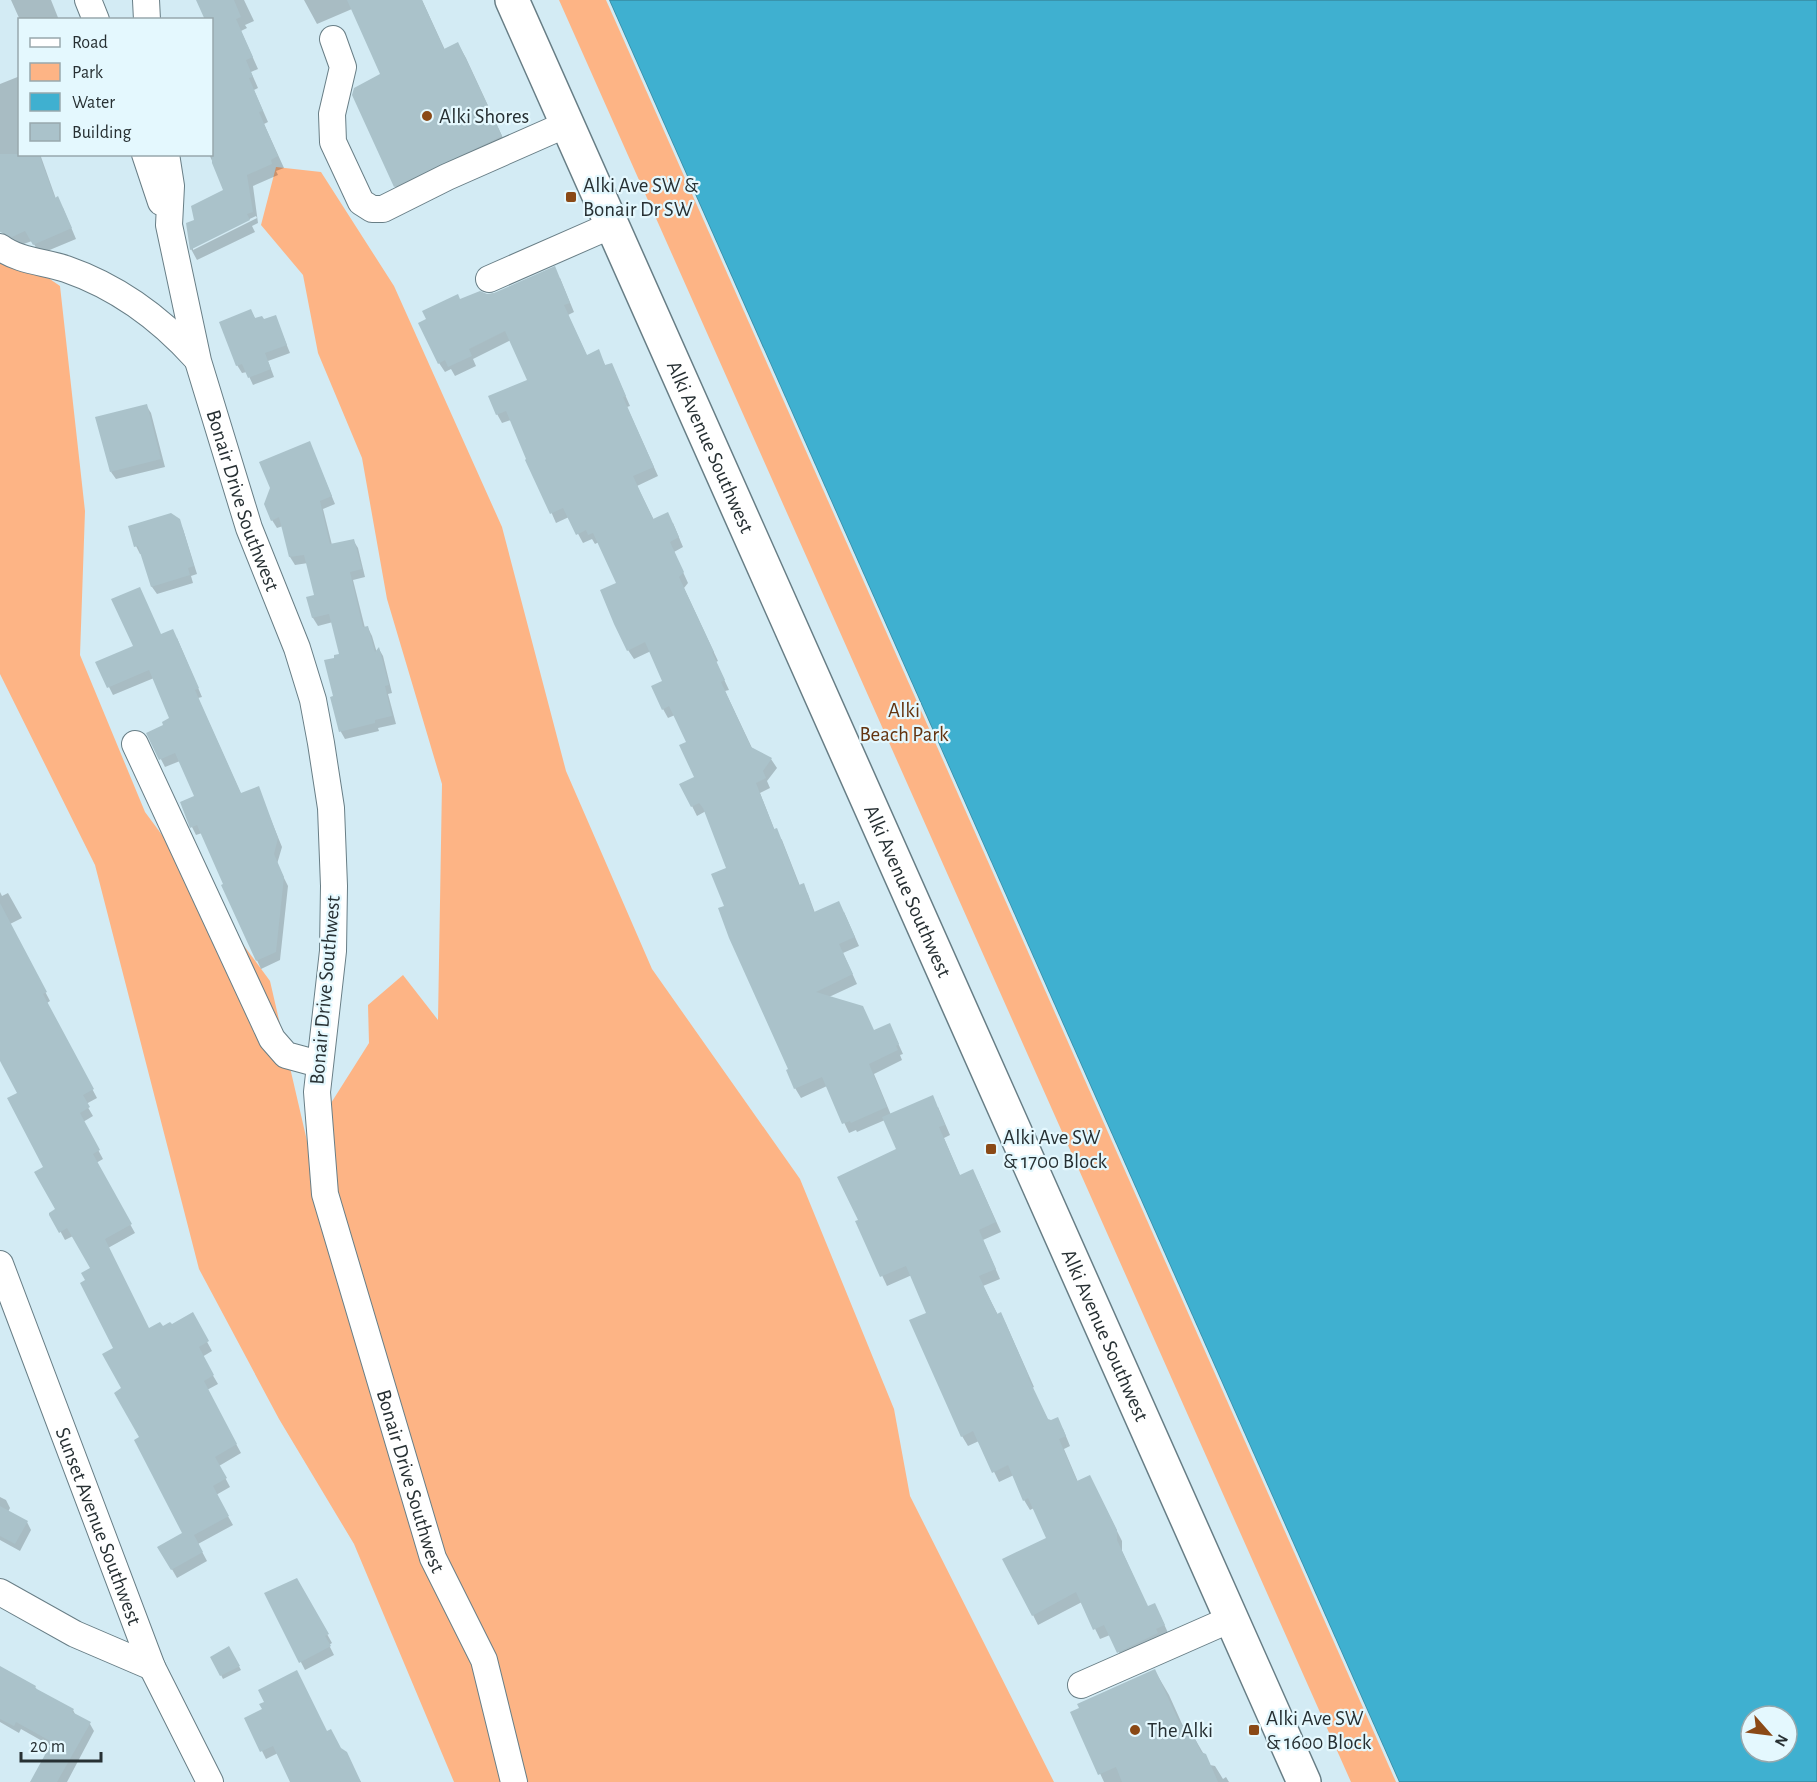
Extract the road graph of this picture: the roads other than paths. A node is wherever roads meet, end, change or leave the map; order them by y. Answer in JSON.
{"nodes":[{"id":1,"x":88,"y":0,"type":"edge"},
{"id":2,"x":146,"y":0,"type":"edge"},
{"id":3,"x":512,"y":0,"type":"edge"},
{"id":4,"x":95,"y":18,"type":"edge"},
{"id":5,"x":147,"y":18,"type":"edge"},
{"id":6,"x":333,"y":39,"type":"dead end"},
{"id":7,"x":567,"y":124,"type":"junction"},
{"id":8,"x":146,"y":156,"type":"edge"},
{"id":9,"x":166,"y":156,"type":"edge"},
{"id":10,"x":169,"y":225,"type":"junction"},
{"id":11,"x":612,"y":225,"type":"junction"},
{"id":12,"x":0,"y":248,"type":"edge"},
{"id":13,"x":489,"y":279,"type":"dead end"},
{"id":14,"x":198,"y":361,"type":"junction"},
{"id":15,"x":135,"y":744,"type":"dead end"},
{"id":16,"x":318,"y":1064,"type":"junction"},
{"id":17,"x":0,"y":1264,"type":"edge"},
{"id":18,"x":0,"y":1592,"type":"edge"},
{"id":19,"x":1232,"y":1619,"type":"junction"},
{"id":20,"x":152,"y":1668,"type":"junction"},
{"id":21,"x":1081,"y":1685,"type":"dead end"},
{"id":22,"x":210,"y":1782,"type":"edge"},
{"id":23,"x":514,"y":1782,"type":"edge"},
{"id":24,"x":1304,"y":1782,"type":"edge"}],
"edges":[{"from":1,"to":4,"type":"street"},
{"from":2,"to":5,"type":"street"},
{"from":3,"to":7,"type":"main road","name":"Alki Avenue Southwest"},
{"from":6,"to":7,"type":"street"},
{"from":7,"to":11,"type":"main road","name":"Alki Avenue Southwest"},
{"from":8,"to":10,"type":"street"},
{"from":9,"to":10,"type":"street","name":"Bonair Drive Southwest"},
{"from":10,"to":14,"type":"street","name":"Bonair Drive Southwest"},
{"from":11,"to":13,"type":"street"},
{"from":11,"to":19,"type":"main road","name":"Alki Avenue Southwest"},
{"from":12,"to":14,"type":"street"},
{"from":14,"to":16,"type":"street","name":"Bonair Drive Southwest"},
{"from":15,"to":16,"type":"street"},
{"from":16,"to":23,"type":"street","name":"Bonair Drive Southwest"},
{"from":17,"to":20,"type":"street","name":"Sunset Avenue Southwest"},
{"from":18,"to":20,"type":"street"},
{"from":19,"to":21,"type":"street"},
{"from":19,"to":24,"type":"main road","name":"Alki Avenue Southwest"},
{"from":20,"to":22,"type":"street","name":"Sunset Avenue Southwest"}]}
